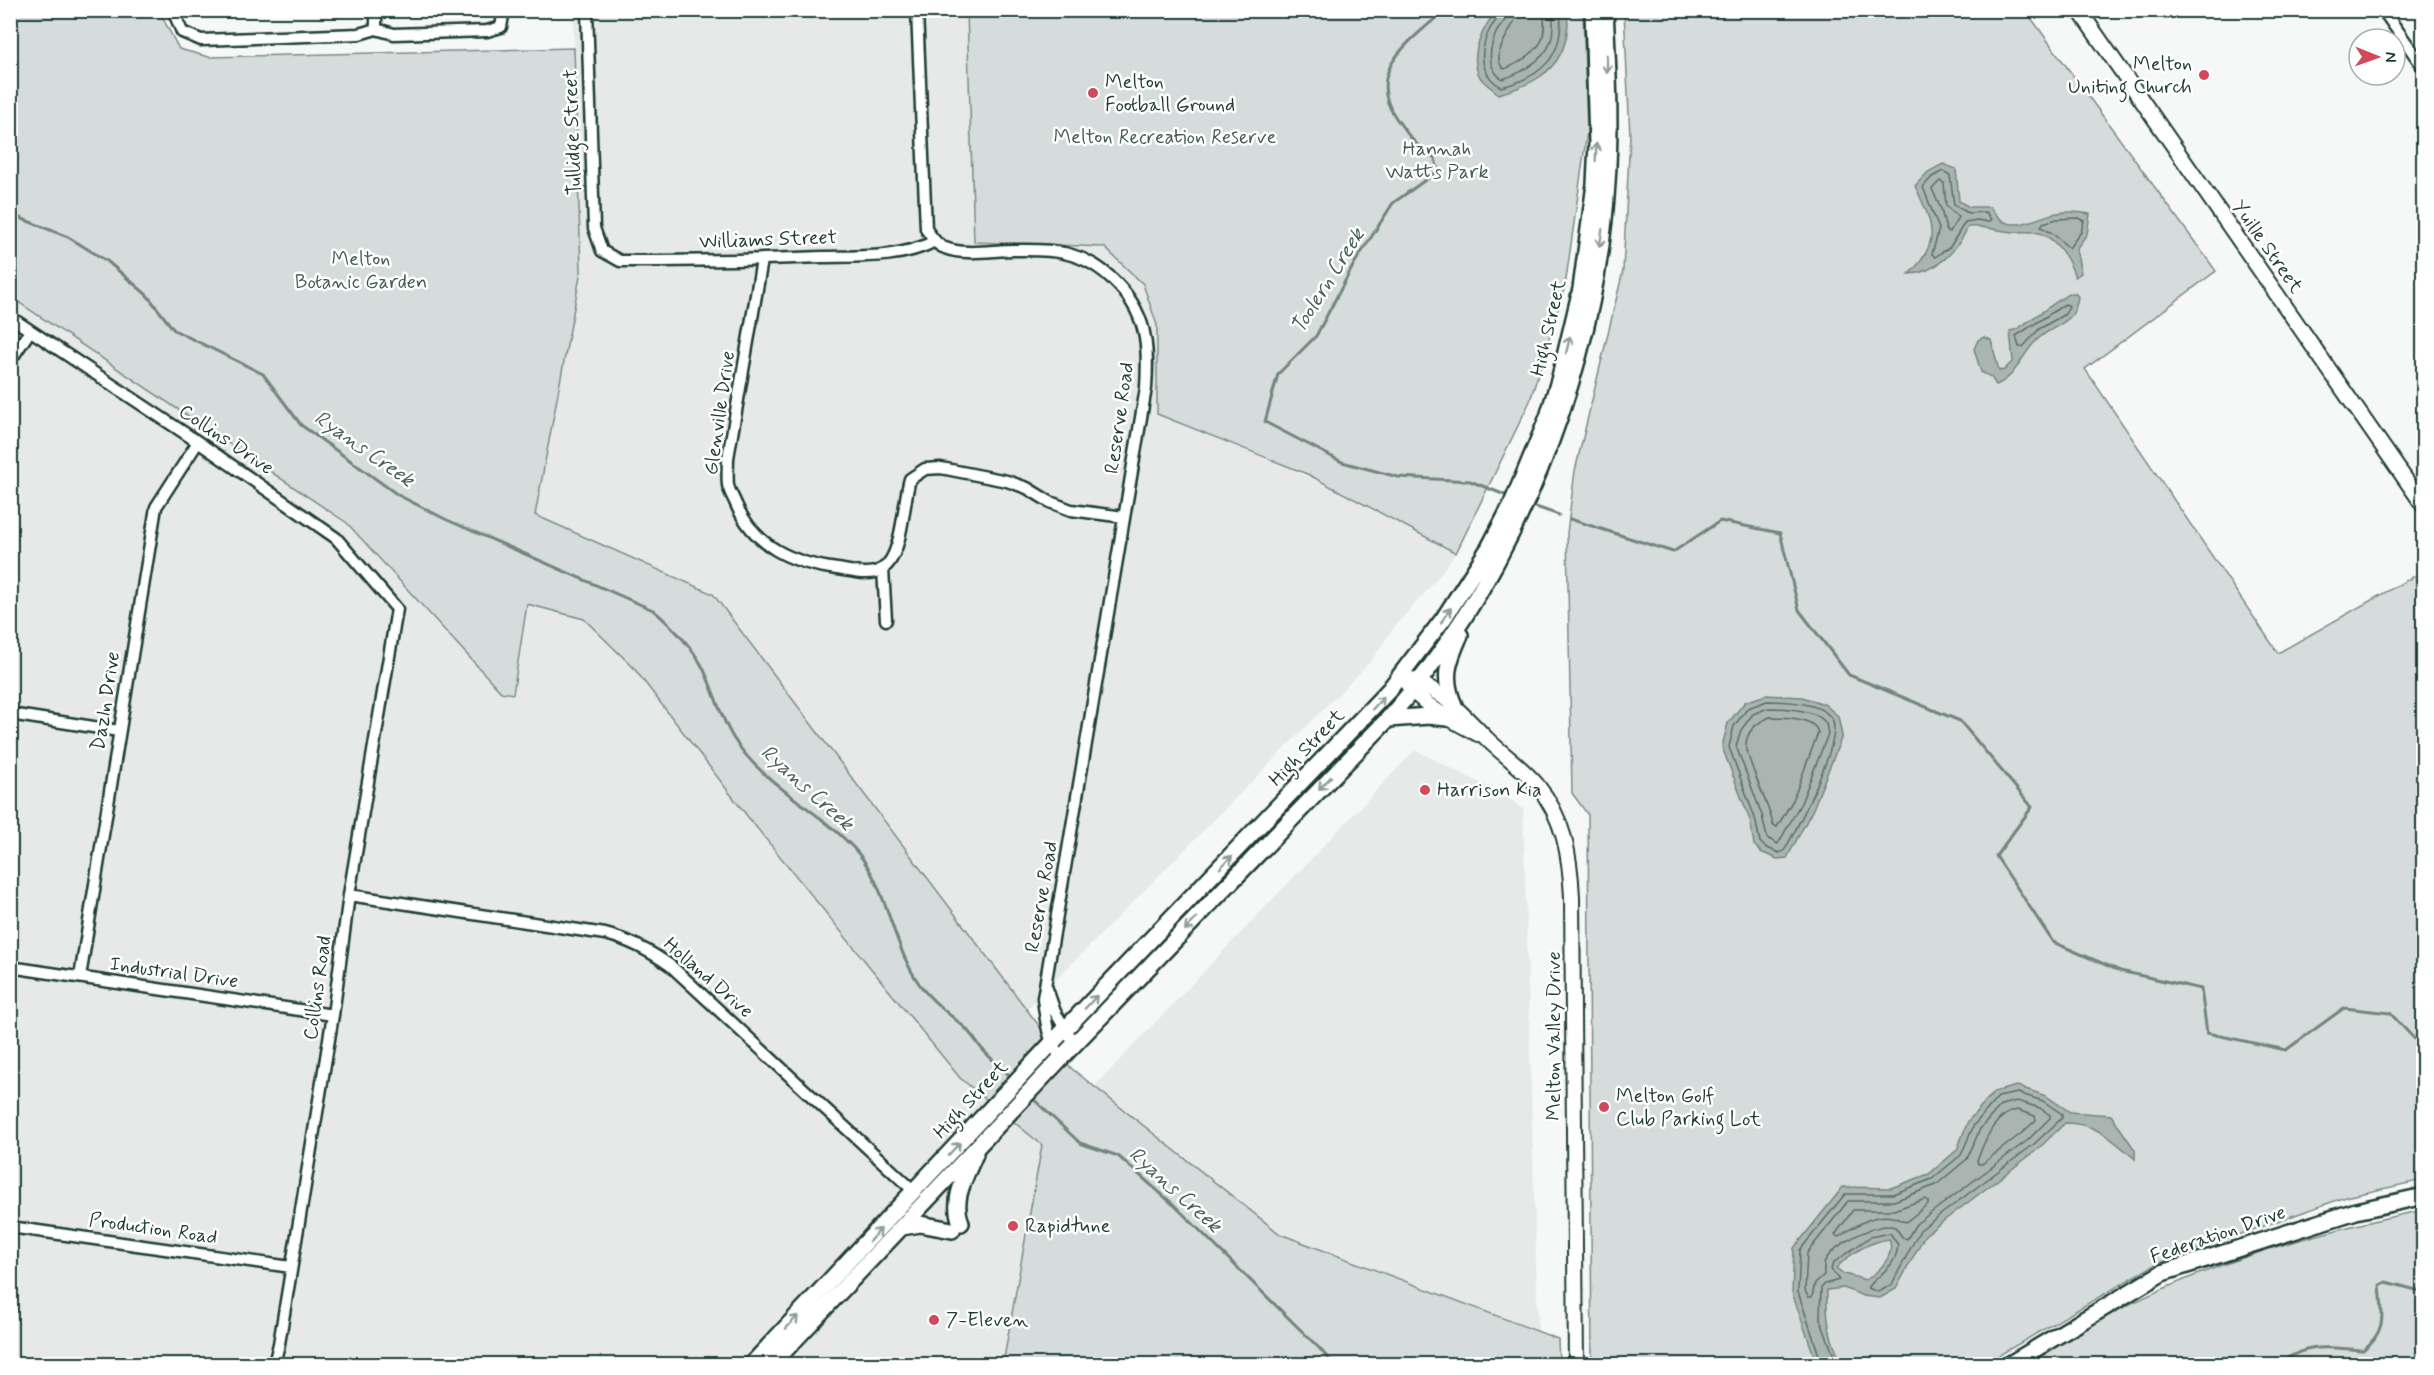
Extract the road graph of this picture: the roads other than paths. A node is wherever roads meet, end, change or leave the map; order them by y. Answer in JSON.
{"nodes":[{"id":1,"x":173,"y":10,"type":"edge"},
{"id":2,"x":376,"y":10,"type":"edge"},
{"id":3,"x":504,"y":10,"type":"edge"},
{"id":4,"x":587,"y":10,"type":"edge"},
{"id":5,"x":917,"y":10,"type":"edge"},
{"id":6,"x":1593,"y":10,"type":"edge"},
{"id":7,"x":1605,"y":10,"type":"edge"},
{"id":8,"x":2079,"y":10,"type":"edge"},
{"id":9,"x":2383,"y":10,"type":"edge"},
{"id":10,"x":376,"y":29,"type":"junction"},
{"id":11,"x":2424,"y":68,"type":"edge"},
{"id":12,"x":935,"y":242,"type":"junction"},
{"id":13,"x":602,"y":251,"type":"joint"},
{"id":14,"x":762,"y":260,"type":"junction"},
{"id":15,"x":10,"y":318,"type":"edge"},
{"id":16,"x":30,"y":331,"type":"junction"},
{"id":17,"x":10,"y":361,"type":"edge"},
{"id":18,"x":198,"y":442,"type":"junction"},
{"id":19,"x":1528,"y":482,"type":"junction"},
{"id":20,"x":2424,"y":506,"type":"edge"},
{"id":21,"x":1516,"y":508,"type":"junction"},
{"id":22,"x":1124,"y":517,"type":"junction"},
{"id":23,"x":883,"y":569,"type":"junction"},
{"id":24,"x":1485,"y":580,"type":"junction"},
{"id":25,"x":397,"y":616,"type":"joint"},
{"id":26,"x":886,"y":620,"type":"dead end"},
{"id":27,"x":1402,"y":676,"type":"junction"},
{"id":28,"x":1416,"y":687,"type":"junction"},
{"id":29,"x":1451,"y":712,"type":"junction"},
{"id":30,"x":10,"y":714,"type":"edge"},
{"id":31,"x":1388,"y":719,"type":"junction"},
{"id":32,"x":119,"y":731,"type":"junction"},
{"id":33,"x":349,"y":895,"type":"junction"},
{"id":34,"x":10,"y":967,"type":"edge"},
{"id":35,"x":80,"y":977,"type":"junction"},
{"id":36,"x":1046,"y":986,"type":"junction"},
{"id":37,"x":333,"y":1015,"type":"junction"},
{"id":38,"x":1065,"y":1030,"type":"junction"},
{"id":39,"x":1051,"y":1044,"type":"junction"},
{"id":40,"x":1075,"y":1044,"type":"junction"},
{"id":41,"x":1061,"y":1058,"type":"junction"},
{"id":42,"x":980,"y":1143,"type":"junction"},
{"id":43,"x":2424,"y":1196,"type":"edge"},
{"id":44,"x":920,"y":1197,"type":"junction"},
{"id":45,"x":10,"y":1227,"type":"edge"},
{"id":46,"x":902,"y":1227,"type":"junction"},
{"id":47,"x":291,"y":1267,"type":"junction"},
{"id":48,"x":274,"y":1365,"type":"edge"},
{"id":49,"x":752,"y":1365,"type":"edge"},
{"id":50,"x":772,"y":1365,"type":"edge"},
{"id":51,"x":1576,"y":1365,"type":"edge"},
{"id":52,"x":2010,"y":1365,"type":"edge"}],
"edges":[{"from":1,"to":10,"type":"street"},
{"from":2,"to":10,"type":"street"},
{"from":3,"to":10,"type":"street"},
{"from":4,"to":13,"type":"street","name":"Tullidge Street"},
{"from":5,"to":12,"type":"street"},
{"from":19,"to":6,"type":"main road","name":"High Street","one_way":true},
{"from":7,"to":19,"type":"main road","name":"High Street","one_way":true},
{"from":8,"to":20,"type":"street","name":"Yuille Street"},
{"from":9,"to":11,"type":"street"},
{"from":12,"to":14,"type":"street","name":"Williams Street"},
{"from":12,"to":22,"type":"street","name":"Reserve Road"},
{"from":13,"to":14,"type":"street","name":"Williams Street"},
{"from":14,"to":23,"type":"street","name":"Glenville Drive"},
{"from":15,"to":16,"type":"street","name":"Collins Drive"},
{"from":16,"to":17,"type":"street"},
{"from":16,"to":18,"type":"street","name":"Collins Drive"},
{"from":18,"to":25,"type":"street","name":"Collins Drive"},
{"from":18,"to":32,"type":"street","name":"Dazln Drive"},
{"from":19,"to":21,"type":"main road","name":"High Street"},
{"from":21,"to":24,"type":"main road","name":"High Street"},
{"from":27,"to":21,"type":"main road","name":"High Street","one_way":true},
{"from":22,"to":23,"type":"street"},
{"from":22,"to":36,"type":"street","name":"Reserve Road"},
{"from":23,"to":26,"type":"street"},
{"from":24,"to":28,"type":"main road","name":"High Street"},
{"from":24,"to":29,"type":"main road"},
{"from":25,"to":33,"type":"street","name":"Collins Road"},
{"from":27,"to":28,"type":"street","name":"Melton Valley Drive"},
{"from":38,"to":27,"type":"main road","name":"High Street","one_way":true},
{"from":28,"to":29,"type":"street","name":"Melton Valley Drive"},
{"from":28,"to":31,"type":"main road","name":"High Street"},
{"from":29,"to":31,"type":"main road"},
{"from":29,"to":51,"type":"street","name":"Melton Valley Drive"},
{"from":30,"to":32,"type":"street"},
{"from":31,"to":40,"type":"main road","name":"High Street","one_way":true},
{"from":32,"to":35,"type":"street","name":"Dazln Drive"},
{"from":33,"to":37,"type":"street","name":"Collins Road"},
{"from":33,"to":44,"type":"street","name":"Holland Drive"},
{"from":34,"to":35,"type":"street","name":"Industrial Drive"},
{"from":35,"to":37,"type":"street","name":"Industrial Drive"},
{"from":36,"to":38,"type":"street","name":"Reserve Road"},
{"from":36,"to":39,"type":"street","name":"Reserve Road"},
{"from":37,"to":47,"type":"street","name":"Collins Road"},
{"from":38,"to":39,"type":"main road","name":"High Street"},
{"from":38,"to":40,"type":"street","name":"Reserve Road"},
{"from":39,"to":41,"type":"street","name":"Reserve Road"},
{"from":44,"to":39,"type":"main road","name":"High Street","one_way":true},
{"from":40,"to":41,"type":"main road","name":"High Street"},
{"from":41,"to":42,"type":"main road","name":"High Street"},
{"from":42,"to":44,"type":"main road","name":"High Street"},
{"from":42,"to":46,"type":"main road"},
{"from":43,"to":52,"type":"main road","name":"Federation Drive"},
{"from":44,"to":46,"type":"main road","name":"High Street"},
{"from":49,"to":44,"type":"main road","name":"High Street","one_way":true},
{"from":45,"to":47,"type":"street","name":"Production Road"},
{"from":46,"to":50,"type":"main road","name":"High Street"},
{"from":47,"to":48,"type":"street","name":"Collins Road"}]}
